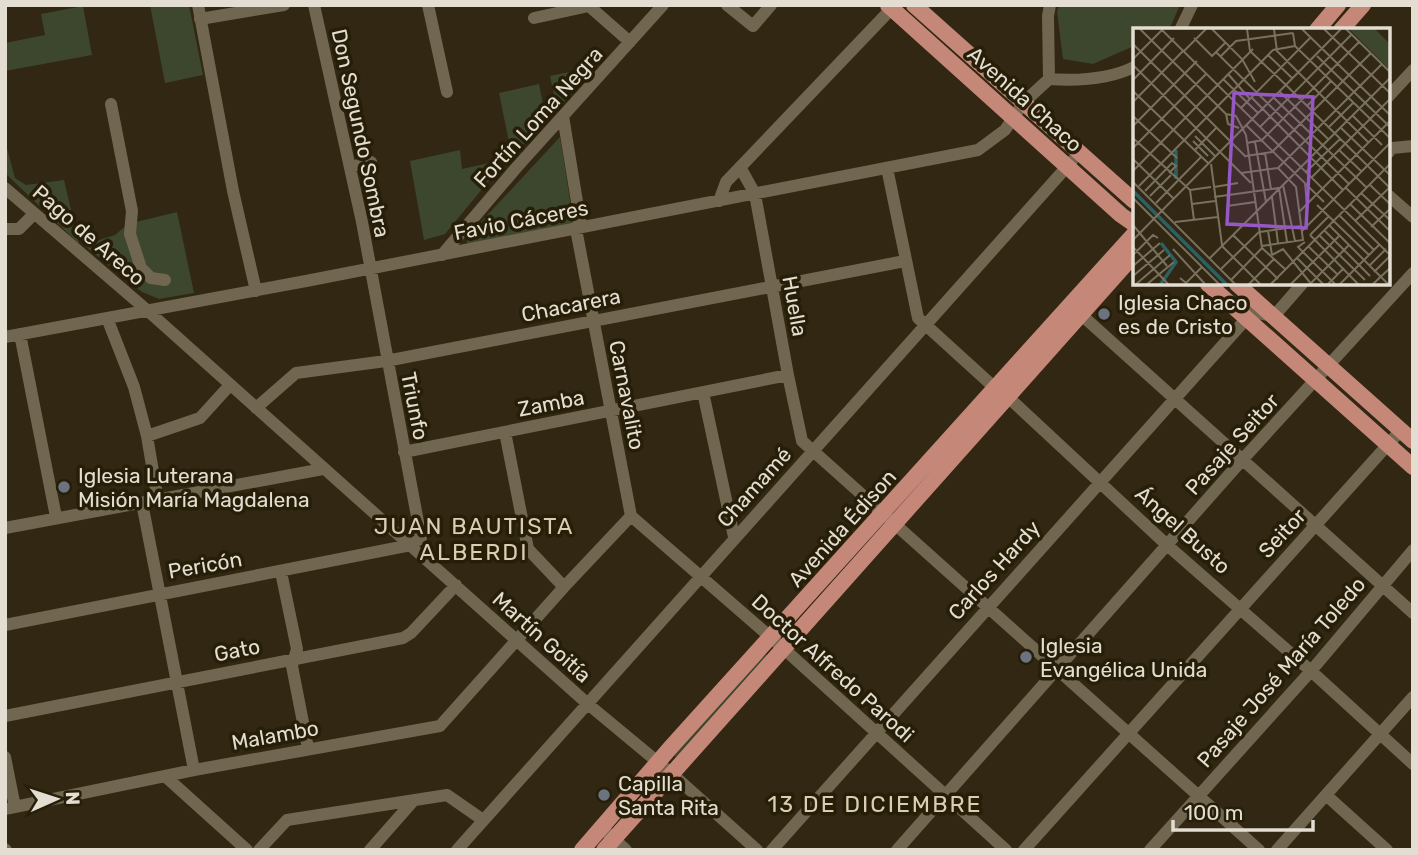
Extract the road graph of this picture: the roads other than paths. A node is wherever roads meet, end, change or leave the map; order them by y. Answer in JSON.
{"nodes":[{"id":1,"x":198,"y":5,"type":"edge"},
{"id":2,"x":284,"y":5,"type":"edge"},
{"id":3,"x":314,"y":5,"type":"edge"},
{"id":4,"x":428,"y":5,"type":"edge"},
{"id":5,"x":663,"y":5,"type":"edge"},
{"id":6,"x":727,"y":5,"type":"edge"},
{"id":7,"x":771,"y":5,"type":"edge"},
{"id":8,"x":914,"y":5,"type":"edge"},
{"id":9,"x":1050,"y":5,"type":"edge"},
{"id":10,"x":1192,"y":5,"type":"edge"},
{"id":11,"x":1338,"y":5,"type":"edge"},
{"id":12,"x":1363,"y":5,"type":"edge"},
{"id":13,"x":892,"y":6,"type":"edge"},
{"id":14,"x":534,"y":18,"type":"dead end"},
{"id":15,"x":200,"y":19,"type":"junction"},
{"id":16,"x":1181,"y":28,"type":"edge"},
{"id":17,"x":1319,"y":28,"type":"edge"},
{"id":18,"x":1343,"y":28,"type":"edge"},
{"id":19,"x":631,"y":42,"type":"junction"},
{"id":20,"x":1133,"y":68,"type":"edge"},
{"id":21,"x":1413,"y":70,"type":"edge"},
{"id":22,"x":1049,"y":79,"type":"junction"},
{"id":23,"x":447,"y":92,"type":"dead end"},
{"id":24,"x":1390,"y":95,"type":"edge"},
{"id":25,"x":1024,"y":102,"type":"junction"},
{"id":26,"x":111,"y":104,"type":"dead end"},
{"id":27,"x":563,"y":116,"type":"junction"},
{"id":28,"x":1014,"y":117,"type":"junction"},
{"id":29,"x":1413,"y":146,"type":"edge"},
{"id":30,"x":1390,"y":150,"type":"edge"},
{"id":31,"x":1080,"y":151,"type":"junction"},
{"id":32,"x":371,"y":162,"type":"dead end"},
{"id":33,"x":1067,"y":165,"type":"junction"},
{"id":34,"x":350,"y":167,"type":"junction"},
{"id":35,"x":740,"y":167,"type":"junction"},
{"id":36,"x":887,"y":168,"type":"junction"},
{"id":37,"x":5,"y":188,"type":"edge"},
{"id":38,"x":755,"y":194,"type":"junction"},
{"id":39,"x":1390,"y":197,"type":"edge"},
{"id":40,"x":1133,"y":199,"type":"edge"},
{"id":41,"x":719,"y":201,"type":"junction"},
{"id":42,"x":34,"y":214,"type":"junction"},
{"id":43,"x":1413,"y":217,"type":"edge"},
{"id":44,"x":1133,"y":223,"type":"edge"},
{"id":45,"x":5,"y":229,"type":"edge"},
{"id":46,"x":576,"y":229,"type":"junction"},
{"id":47,"x":1133,"y":237,"type":"edge"},
{"id":48,"x":442,"y":255,"type":"junction"},
{"id":49,"x":1133,"y":257,"type":"edge"},
{"id":50,"x":905,"y":261,"type":"junction"},
{"id":51,"x":370,"y":269,"type":"junction"},
{"id":52,"x":1413,"y":273,"type":"edge"},
{"id":53,"x":165,"y":280,"type":"dead end"},
{"id":54,"x":771,"y":285,"type":"junction"},
{"id":55,"x":1209,"y":285,"type":"edge"},
{"id":56,"x":1238,"y":285,"type":"edge"},
{"id":57,"x":1301,"y":285,"type":"edge"},
{"id":58,"x":256,"y":291,"type":"junction"},
{"id":59,"x":1075,"y":310,"type":"junction"},
{"id":60,"x":148,"y":311,"type":"junction"},
{"id":61,"x":1274,"y":316,"type":"junction"},
{"id":62,"x":107,"y":318,"type":"junction"},
{"id":63,"x":1247,"y":318,"type":"junction"},
{"id":64,"x":593,"y":320,"type":"junction"},
{"id":65,"x":925,"y":327,"type":"junction"},
{"id":66,"x":20,"y":334,"type":"junction"},
{"id":67,"x":5,"y":337,"type":"edge"},
{"id":68,"x":386,"y":361,"type":"junction"},
{"id":69,"x":1331,"y":365,"type":"junction"},
{"id":70,"x":788,"y":375,"type":"junction"},
{"id":71,"x":1317,"y":380,"type":"junction"},
{"id":72,"x":230,"y":385,"type":"junction"},
{"id":73,"x":703,"y":392,"type":"junction"},
{"id":74,"x":1002,"y":393,"type":"junction"},
{"id":75,"x":1175,"y":399,"type":"junction"},
{"id":76,"x":256,"y":408,"type":"junction"},
{"id":77,"x":610,"y":411,"type":"junction"},
{"id":78,"x":505,"y":432,"type":"junction"},
{"id":79,"x":148,"y":436,"type":"junction"},
{"id":80,"x":1407,"y":436,"type":"edge"},
{"id":81,"x":1388,"y":444,"type":"junction"},
{"id":82,"x":814,"y":450,"type":"junction"},
{"id":83,"x":404,"y":452,"type":"junction"},
{"id":84,"x":1242,"y":459,"type":"junction"},
{"id":85,"x":1413,"y":467,"type":"edge"},
{"id":86,"x":323,"y":470,"type":"junction"},
{"id":87,"x":1100,"y":481,"type":"junction"},
{"id":88,"x":158,"y":501,"type":"junction"},
{"id":89,"x":142,"y":503,"type":"junction"},
{"id":90,"x":632,"y":516,"type":"junction"},
{"id":91,"x":56,"y":517,"type":"junction"},
{"id":92,"x":889,"y":519,"type":"junction"},
{"id":93,"x":1316,"y":524,"type":"junction"},
{"id":94,"x":5,"y":528,"type":"edge"},
{"id":95,"x":734,"y":537,"type":"junction"},
{"id":96,"x":411,"y":545,"type":"junction"},
{"id":97,"x":1167,"y":545,"type":"junction"},
{"id":98,"x":1413,"y":550,"type":"edge"},
{"id":99,"x":281,"y":572,"type":"junction"},
{"id":100,"x":702,"y":576,"type":"junction"},
{"id":101,"x":456,"y":585,"type":"junction"},
{"id":102,"x":1381,"y":585,"type":"junction"},
{"id":103,"x":564,"y":587,"type":"junction"},
{"id":104,"x":160,"y":593,"type":"junction"},
{"id":105,"x":988,"y":606,"type":"junction"},
{"id":106,"x":1240,"y":608,"type":"junction"},
{"id":107,"x":1413,"y":613,"type":"edge"},
{"id":108,"x":5,"y":625,"type":"edge"},
{"id":109,"x":516,"y":639,"type":"junction"},
{"id":110,"x":777,"y":643,"type":"junction"},
{"id":111,"x":295,"y":659,"type":"junction"},
{"id":112,"x":1058,"y":669,"type":"junction"},
{"id":113,"x":1311,"y":671,"type":"junction"},
{"id":114,"x":176,"y":681,"type":"junction"},
{"id":115,"x":1413,"y":697,"type":"edge"},
{"id":116,"x":589,"y":705,"type":"junction"},
{"id":117,"x":5,"y":716,"type":"edge"},
{"id":118,"x":1128,"y":732,"type":"junction"},
{"id":119,"x":877,"y":733,"type":"junction"},
{"id":120,"x":1379,"y":735,"type":"junction"},
{"id":121,"x":308,"y":748,"type":"junction"},
{"id":122,"x":5,"y":757,"type":"edge"},
{"id":123,"x":657,"y":763,"type":"junction"},
{"id":124,"x":1413,"y":764,"type":"edge"},
{"id":125,"x":194,"y":770,"type":"junction"},
{"id":126,"x":671,"y":773,"type":"junction"},
{"id":127,"x":166,"y":777,"type":"junction"},
{"id":128,"x":945,"y":794,"type":"junction"},
{"id":129,"x":1326,"y":795,"type":"junction"},
{"id":130,"x":1198,"y":797,"type":"junction"},
{"id":131,"x":414,"y":800,"type":"junction"},
{"id":132,"x":10,"y":808,"type":"edge"},
{"id":133,"x":483,"y":821,"type":"junction"},
{"id":134,"x":606,"y":839,"type":"edge"},
{"id":135,"x":241,"y":848,"type":"edge"},
{"id":136,"x":258,"y":850,"type":"edge"},
{"id":137,"x":370,"y":850,"type":"edge"},
{"id":138,"x":457,"y":850,"type":"edge"},
{"id":139,"x":582,"y":850,"type":"edge"},
{"id":140,"x":626,"y":850,"type":"edge"},
{"id":141,"x":757,"y":850,"type":"edge"},
{"id":142,"x":772,"y":850,"type":"edge"},
{"id":143,"x":897,"y":850,"type":"edge"},
{"id":144,"x":1006,"y":850,"type":"edge"},
{"id":145,"x":1024,"y":850,"type":"edge"},
{"id":146,"x":1150,"y":850,"type":"edge"},
{"id":147,"x":1259,"y":850,"type":"edge"},
{"id":148,"x":1277,"y":850,"type":"edge"},
{"id":149,"x":1387,"y":850,"type":"edge"}],
"edges":[{"from":1,"to":15,"type":"street"},
{"from":2,"to":15,"type":"street"},
{"from":3,"to":34,"type":"street","name":"Don Segundo Sombra"},
{"from":4,"to":23,"type":"street"},
{"from":5,"to":19,"type":"street","name":"Fortín Loma Negra"},
{"from":6,"to":7,"type":"street"},
{"from":8,"to":25,"type":"main road","name":"Avenida Chaco"},
{"from":9,"to":22,"type":"street"},
{"from":10,"to":16,"type":"street"},
{"from":11,"to":17,"type":"main road"},
{"from":12,"to":18,"type":"main road"},
{"from":13,"to":28,"type":"main road","name":"Avenida Chaco"},
{"from":13,"to":35,"type":"street"},
{"from":14,"to":19,"type":"street"},
{"from":15,"to":58,"type":"street"},
{"from":19,"to":27,"type":"street","name":"Fortín Loma Negra"},
{"from":20,"to":22,"type":"street"},
{"from":21,"to":24,"type":"street"},
{"from":22,"to":25,"type":"street","name":"Favio Cáceres"},
{"from":25,"to":28,"type":"street","name":"Favio Cáceres"},
{"from":25,"to":31,"type":"main road","name":"Avenida Chaco"},
{"from":26,"to":53,"type":"street"},
{"from":27,"to":46,"type":"street","name":"Carnavalito"},
{"from":27,"to":48,"type":"street","name":"Fortín Loma Negra"},
{"from":28,"to":33,"type":"main road","name":"Avenida Chaco"},
{"from":28,"to":36,"type":"street","name":"Favio Cáceres"},
{"from":29,"to":30,"type":"street"},
{"from":31,"to":33,"type":"street","name":"Chamamé"},
{"from":31,"to":40,"type":"main road","name":"Avenida Chaco"},
{"from":32,"to":34,"type":"street"},
{"from":33,"to":44,"type":"main road","name":"Avenida Chaco"},
{"from":33,"to":65,"type":"street","name":"Chamamé"},
{"from":34,"to":51,"type":"street","name":"Don Segundo Sombra"},
{"from":35,"to":38,"type":"street","name":"Huella"},
{"from":35,"to":41,"type":"street"},
{"from":36,"to":38,"type":"street","name":"Favio Cáceres"},
{"from":36,"to":50,"type":"street"},
{"from":37,"to":42,"type":"street","name":"Pago de Areco"},
{"from":38,"to":41,"type":"street","name":"Favio Cáceres"},
{"from":38,"to":54,"type":"street","name":"Huella"},
{"from":39,"to":43,"type":"street"},
{"from":41,"to":46,"type":"street","name":"Favio Cáceres"},
{"from":42,"to":45,"type":"street"},
{"from":42,"to":60,"type":"street","name":"Pago de Areco"},
{"from":46,"to":48,"type":"street","name":"Favio Cáceres"},
{"from":46,"to":64,"type":"street","name":"Carnavalito"},
{"from":47,"to":59,"type":"main road","name":"Avenida Édison"},
{"from":48,"to":51,"type":"street","name":"Favio Cáceres"},
{"from":49,"to":59,"type":"main road","name":"Avenida Édison"},
{"from":50,"to":54,"type":"street","name":"Chacarera"},
{"from":50,"to":65,"type":"street"},
{"from":51,"to":58,"type":"street","name":"Favio Cáceres"},
{"from":51,"to":68,"type":"street","name":"Triunfo"},
{"from":52,"to":69,"type":"street"},
{"from":54,"to":64,"type":"street","name":"Chacarera"},
{"from":54,"to":70,"type":"street","name":"Huella"},
{"from":55,"to":63,"type":"main road"},
{"from":56,"to":61,"type":"main road"},
{"from":57,"to":61,"type":"street"},
{"from":58,"to":60,"type":"street","name":"Favio Cáceres"},
{"from":59,"to":74,"type":"main road","name":"Avenida Édison"},
{"from":59,"to":75,"type":"street"},
{"from":60,"to":62,"type":"street","name":"Favio Cáceres"},
{"from":60,"to":72,"type":"street","name":"Martín Goitía"},
{"from":61,"to":63,"type":"street"},
{"from":61,"to":69,"type":"main road"},
{"from":62,"to":66,"type":"street","name":"Favio Cáceres"},
{"from":62,"to":79,"type":"street"},
{"from":63,"to":71,"type":"main road"},
{"from":63,"to":75,"type":"street","name":"Carlos Hardy"},
{"from":64,"to":68,"type":"street","name":"Chacarera"},
{"from":64,"to":77,"type":"street","name":"Carnavalito"},
{"from":65,"to":74,"type":"street","name":"Ángel Busto"},
{"from":65,"to":82,"type":"street","name":"Chamamé"},
{"from":66,"to":67,"type":"street","name":"Favio Cáceres"},
{"from":66,"to":91,"type":"street"},
{"from":68,"to":76,"type":"street","name":"Chacarera"},
{"from":68,"to":83,"type":"street","name":"Triunfo"},
{"from":69,"to":71,"type":"street"},
{"from":69,"to":80,"type":"main road"},
{"from":70,"to":73,"type":"street","name":"Zamba"},
{"from":70,"to":82,"type":"street","name":"Huella"},
{"from":71,"to":81,"type":"main road"},
{"from":71,"to":84,"type":"street","name":"Pasaje Seitor"},
{"from":72,"to":76,"type":"street","name":"Martín Goitía"},
{"from":72,"to":79,"type":"street"},
{"from":73,"to":77,"type":"street","name":"Zamba"},
{"from":73,"to":95,"type":"street"},
{"from":74,"to":87,"type":"street","name":"Ángel Busto"},
{"from":74,"to":92,"type":"main road","name":"Avenida Édison"},
{"from":75,"to":84,"type":"street"},
{"from":75,"to":87,"type":"street","name":"Carlos Hardy"},
{"from":76,"to":86,"type":"street","name":"Martín Goitía"},
{"from":77,"to":78,"type":"street","name":"Zamba"},
{"from":77,"to":90,"type":"street","name":"Carnavalito"},
{"from":78,"to":83,"type":"street","name":"Zamba"},
{"from":78,"to":103,"type":"street"},
{"from":79,"to":88,"type":"street"},
{"from":80,"to":81,"type":"street","name":"Seitor"},
{"from":81,"to":85,"type":"main road"},
{"from":81,"to":93,"type":"street","name":"Seitor"},
{"from":82,"to":92,"type":"street","name":"Huella"},
{"from":82,"to":95,"type":"street","name":"Chamamé"},
{"from":83,"to":96,"type":"street","name":"Triunfo"},
{"from":84,"to":93,"type":"street"},
{"from":84,"to":97,"type":"street","name":"Pasaje Seitor"},
{"from":86,"to":88,"type":"street"},
{"from":86,"to":96,"type":"street","name":"Martín Goitía"},
{"from":87,"to":97,"type":"street","name":"Ángel Busto"},
{"from":87,"to":105,"type":"street","name":"Carlos Hardy"},
{"from":88,"to":89,"type":"street"},
{"from":89,"to":91,"type":"street"},
{"from":89,"to":104,"type":"street"},
{"from":90,"to":100,"type":"street","name":"Doctor Alfredo Parodi"},
{"from":90,"to":103,"type":"street","name":"Malambo"},
{"from":91,"to":94,"type":"street"},
{"from":92,"to":105,"type":"street","name":"Huella"},
{"from":92,"to":110,"type":"main road","name":"Avenida Édison"},
{"from":93,"to":102,"type":"street"},
{"from":93,"to":106,"type":"street","name":"Seitor"},
{"from":95,"to":100,"type":"street","name":"Chamamé"},
{"from":96,"to":99,"type":"street","name":"Pericón"},
{"from":96,"to":101,"type":"street","name":"Martín Goitía"},
{"from":97,"to":106,"type":"street","name":"Ángel Busto"},
{"from":97,"to":112,"type":"street","name":"Pasaje Seitor"},
{"from":98,"to":102,"type":"street","name":"Pasaje José María Toledo"},
{"from":99,"to":104,"type":"street","name":"Pericón"},
{"from":99,"to":111,"type":"street"},
{"from":100,"to":110,"type":"street","name":"Doctor Alfredo Parodi"},
{"from":100,"to":116,"type":"street","name":"Chamamé"},
{"from":101,"to":109,"type":"street","name":"Martín Goitía"},
{"from":101,"to":111,"type":"street","name":"Gato"},
{"from":102,"to":107,"type":"street"},
{"from":102,"to":113,"type":"street","name":"Pasaje José María Toledo"},
{"from":103,"to":109,"type":"street","name":"Malambo"},
{"from":104,"to":108,"type":"street","name":"Pericón"},
{"from":104,"to":114,"type":"street"},
{"from":105,"to":112,"type":"street","name":"Huella"},
{"from":105,"to":119,"type":"street","name":"Carlos Hardy"},
{"from":106,"to":113,"type":"street","name":"Ángel Busto"},
{"from":106,"to":118,"type":"street","name":"Seitor"},
{"from":109,"to":116,"type":"street","name":"Martín Goitía"},
{"from":109,"to":121,"type":"street","name":"Malambo"},
{"from":110,"to":119,"type":"street","name":"Doctor Alfredo Parodi"},
{"from":110,"to":123,"type":"main road","name":"Avenida Édison"},
{"from":110,"to":126,"type":"main road","name":"Avenida Édison"},
{"from":111,"to":114,"type":"street","name":"Gato"},
{"from":111,"to":121,"type":"street"},
{"from":112,"to":118,"type":"street","name":"Huella"},
{"from":112,"to":128,"type":"street","name":"Pasaje Seitor"},
{"from":113,"to":120,"type":"street","name":"Ángel Busto"},
{"from":113,"to":130,"type":"street","name":"Pasaje José María Toledo"},
{"from":114,"to":117,"type":"street","name":"Gato"},
{"from":114,"to":125,"type":"street"},
{"from":115,"to":120,"type":"street"},
{"from":116,"to":123,"type":"street","name":"Martín Goitía"},
{"from":116,"to":133,"type":"street","name":"Chamamé"},
{"from":118,"to":130,"type":"street","name":"Huella"},
{"from":118,"to":145,"type":"street","name":"Seitor"},
{"from":119,"to":128,"type":"street","name":"Doctor Alfredo Parodi"},
{"from":119,"to":142,"type":"street","name":"Carlos Hardy"},
{"from":120,"to":124,"type":"street","name":"Ángel Busto"},
{"from":120,"to":129,"type":"street"},
{"from":121,"to":125,"type":"street","name":"Malambo"},
{"from":122,"to":132,"type":"street"},
{"from":123,"to":126,"type":"street","name":"Martín Goitía"},
{"from":123,"to":134,"type":"main road","name":"Avenida Édison"},
{"from":125,"to":127,"type":"street","name":"Malambo"},
{"from":126,"to":134,"type":"main road","name":"Avenida Édison"},
{"from":126,"to":141,"type":"street","name":"Martín Goitía"},
{"from":127,"to":132,"type":"street","name":"Malambo"},
{"from":127,"to":135,"type":"street"},
{"from":128,"to":143,"type":"street","name":"Pasaje Seitor"},
{"from":128,"to":144,"type":"street","name":"Doctor Alfredo Parodi"},
{"from":129,"to":148,"type":"street"},
{"from":129,"to":149,"type":"street"},
{"from":130,"to":146,"type":"street","name":"Pasaje José María Toledo"},
{"from":130,"to":147,"type":"street","name":"Huella"},
{"from":131,"to":133,"type":"street"},
{"from":131,"to":136,"type":"street"},
{"from":131,"to":137,"type":"street"},
{"from":133,"to":138,"type":"street","name":"Chamamé"},
{"from":134,"to":139,"type":"main road","name":"Avenida Édison"},
{"from":134,"to":140,"type":"street"}]}
